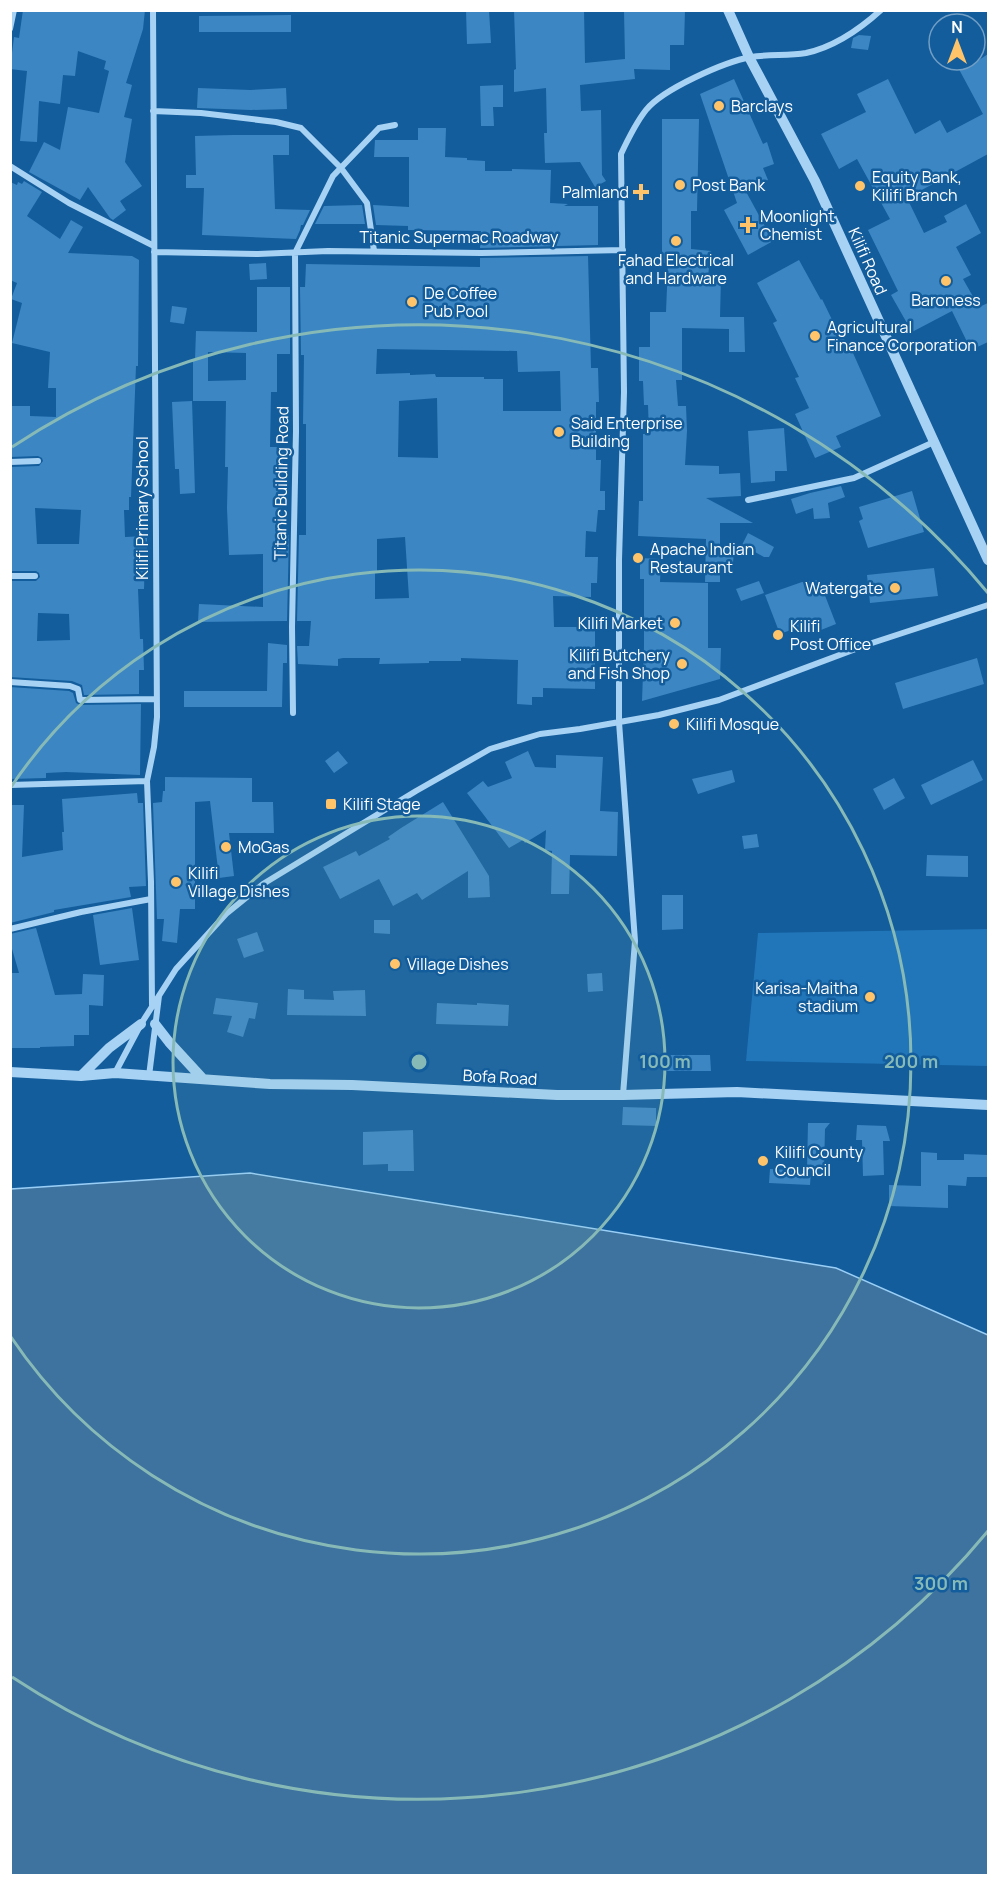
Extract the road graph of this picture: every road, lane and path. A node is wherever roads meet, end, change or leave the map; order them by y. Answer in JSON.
{"nodes":[{"id":1,"x":14,"y":10,"type":"edge"},
{"id":2,"x":153,"y":10,"type":"edge"},
{"id":3,"x":728,"y":10,"type":"edge"},
{"id":4,"x":881,"y":10,"type":"edge"},
{"id":5,"x":10,"y":29,"type":"edge"},
{"id":6,"x":749,"y":57,"type":"junction"},
{"id":7,"x":153,"y":111,"type":"junction"},
{"id":8,"x":395,"y":125,"type":"dead end"},
{"id":9,"x":10,"y":166,"type":"edge"},
{"id":10,"x":341,"y":168,"type":"junction"},
{"id":11,"x":154,"y":249,"type":"junction"},
{"id":12,"x":623,"y":250,"type":"junction"},
{"id":13,"x":374,"y":251,"type":"junction"},
{"id":14,"x":295,"y":253,"type":"junction"},
{"id":15,"x":934,"y":442,"type":"junction"},
{"id":16,"x":38,"y":461,"type":"dead end"},
{"id":17,"x":10,"y":462,"type":"edge"},
{"id":18,"x":748,"y":500,"type":"dead end"},
{"id":19,"x":988,"y":560,"type":"edge"},
{"id":20,"x":10,"y":576,"type":"edge"},
{"id":21,"x":34,"y":576,"type":"dead end"},
{"id":22,"x":988,"y":605,"type":"edge"},
{"id":23,"x":10,"y":682,"type":"edge"},
{"id":24,"x":156,"y":699,"type":"junction"},
{"id":25,"x":293,"y":713,"type":"dead end"},
{"id":26,"x":619,"y":722,"type":"junction"},
{"id":27,"x":147,"y":781,"type":"junction"},
{"id":28,"x":10,"y":785,"type":"edge"},
{"id":29,"x":151,"y":899,"type":"junction"},
{"id":30,"x":10,"y":929,"type":"edge"},
{"id":31,"x":160,"y":993,"type":"junction"},
{"id":32,"x":152,"y":1005,"type":"junction"},
{"id":33,"x":141,"y":1024,"type":"junction"},
{"id":34,"x":155,"y":1024,"type":"junction"},
{"id":35,"x":10,"y":1072,"type":"edge"},
{"id":36,"x":115,"y":1073,"type":"junction"},
{"id":37,"x":81,"y":1076,"type":"junction"},
{"id":38,"x":149,"y":1076,"type":"junction"},
{"id":39,"x":203,"y":1078,"type":"junction"},
{"id":40,"x":623,"y":1095,"type":"junction"},
{"id":41,"x":988,"y":1105,"type":"edge"}],
"edges":[{"from":1,"to":5,"type":"street"},
{"from":2,"to":7,"type":"street","name":"Kilifi Primary School"},
{"from":3,"to":6,"type":"street","name":"Kilifi Road"},
{"from":4,"to":6,"type":"street"},
{"from":6,"to":12,"type":"street"},
{"from":6,"to":15,"type":"street","name":"Kilifi Road"},
{"from":7,"to":10,"type":"street"},
{"from":7,"to":11,"type":"street","name":"Kilifi Primary School"},
{"from":8,"to":10,"type":"street"},
{"from":9,"to":11,"type":"street"},
{"from":10,"to":13,"type":"street"},
{"from":10,"to":14,"type":"street"},
{"from":11,"to":14,"type":"street","name":"Titanic Supermac Roadway"},
{"from":11,"to":24,"type":"street","name":"Kilifi Primary School"},
{"from":12,"to":13,"type":"street","name":"Titanic Supermac Roadway"},
{"from":12,"to":26,"type":"street"},
{"from":13,"to":14,"type":"street","name":"Titanic Supermac Roadway"},
{"from":14,"to":25,"type":"street","name":"Titanic Building Road"},
{"from":15,"to":18,"type":"street"},
{"from":15,"to":19,"type":"street","name":"Kilifi Road"},
{"from":16,"to":17,"type":"street"},
{"from":20,"to":21,"type":"street"},
{"from":22,"to":26,"type":"street"},
{"from":23,"to":24,"type":"street"},
{"from":24,"to":27,"type":"street","name":"Kilifi Primary School"},
{"from":26,"to":31,"type":"street"},
{"from":26,"to":40,"type":"street"},
{"from":27,"to":28,"type":"street"},
{"from":27,"to":29,"type":"street","name":"Kilifi Primary School"},
{"from":29,"to":30,"type":"street"},
{"from":29,"to":32,"type":"street","name":"Kilifi Primary School"},
{"from":31,"to":32,"type":"street"},
{"from":31,"to":34,"type":"street"},
{"from":32,"to":33,"type":"street"},
{"from":33,"to":36,"type":"street"},
{"from":33,"to":37,"type":"street"},
{"from":34,"to":38,"type":"street"},
{"from":34,"to":39,"type":"street"},
{"from":35,"to":37,"type":"street","name":"Bofa Road"},
{"from":36,"to":37,"type":"street","name":"Bofa Road"},
{"from":36,"to":38,"type":"street","name":"Bofa Road"},
{"from":38,"to":39,"type":"street","name":"Bofa Road"},
{"from":39,"to":40,"type":"street","name":"Bofa Road"},
{"from":40,"to":41,"type":"street","name":"Bofa Road"}]}
